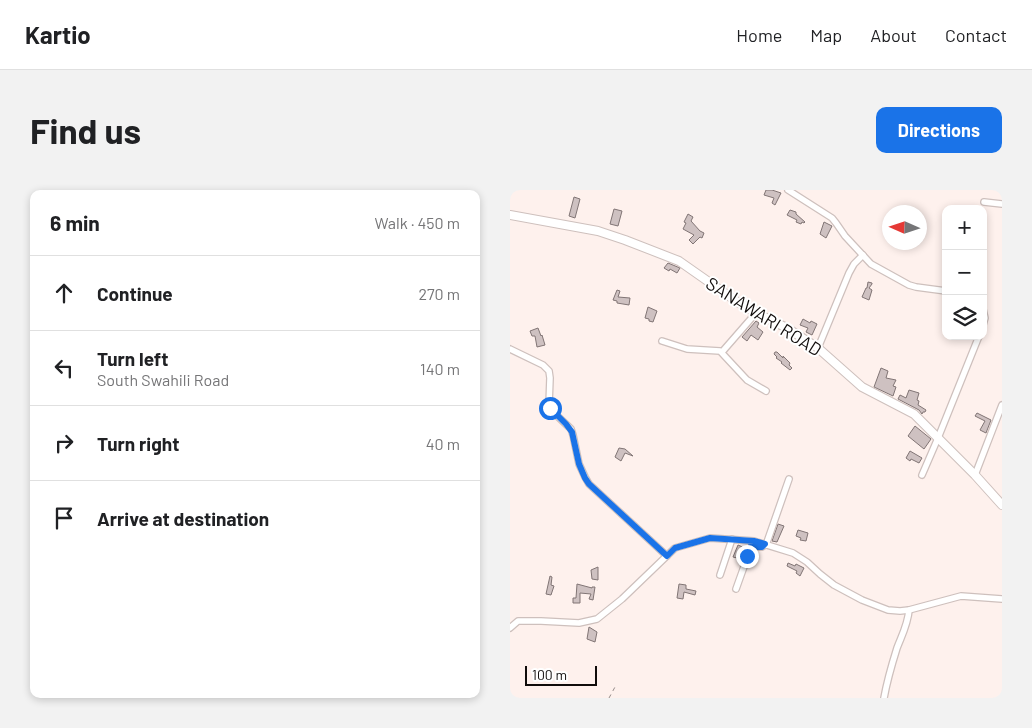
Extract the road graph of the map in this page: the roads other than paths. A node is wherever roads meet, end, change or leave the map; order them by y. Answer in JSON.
{"nodes":[{"id":1,"x":788,"y":190,"type":"edge"},
{"id":2,"x":984,"y":202,"type":"dead end"},
{"id":3,"x":1002,"y":204,"type":"edge"},
{"id":4,"x":510,"y":215,"type":"edge"},
{"id":5,"x":863,"y":255,"type":"junction"},
{"id":6,"x":942,"y":291,"type":"edge"},
{"id":7,"x":756,"y":313,"type":"junction"},
{"id":8,"x":977,"y":340,"type":"edge"},
{"id":9,"x":662,"y":341,"type":"dead end"},
{"id":10,"x":818,"y":348,"type":"junction"},
{"id":11,"x":510,"y":349,"type":"edge"},
{"id":12,"x":722,"y":352,"type":"junction"},
{"id":13,"x":766,"y":391,"type":"dead end"},
{"id":14,"x":1002,"y":405,"type":"edge"},
{"id":15,"x":938,"y":438,"type":"junction"},
{"id":16,"x":922,"y":475,"type":"dead end"},
{"id":17,"x":974,"y":475,"type":"junction"},
{"id":18,"x":789,"y":479,"type":"dead end"},
{"id":19,"x":1002,"y":505,"type":"edge"},
{"id":20,"x":732,"y":539,"type":"junction"},
{"id":21,"x":766,"y":545,"type":"junction"},
{"id":22,"x":667,"y":556,"type":"junction"},
{"id":23,"x":720,"y":574,"type":"dead end"},
{"id":24,"x":736,"y":588,"type":"dead end"},
{"id":25,"x":1002,"y":600,"type":"edge"},
{"id":26,"x":909,"y":610,"type":"junction"},
{"id":27,"x":510,"y":621,"type":"edge"},
{"id":28,"x":518,"y":622,"type":"junction"},
{"id":29,"x":510,"y":628,"type":"edge"},
{"id":30,"x":884,"y":698,"type":"edge"}],
"edges":[{"from":1,"to":5,"type":"street"},
{"from":2,"to":3,"type":"street"},
{"from":4,"to":7,"type":"street","name":"SANAWARI ROAD"},
{"from":5,"to":6,"type":"street"},
{"from":5,"to":10,"type":"street"},
{"from":7,"to":10,"type":"street","name":"SANAWARI ROAD"},
{"from":7,"to":12,"type":"street"},
{"from":8,"to":15,"type":"street"},
{"from":9,"to":12,"type":"street"},
{"from":10,"to":15,"type":"street","name":"SANAWARI ROAD"},
{"from":11,"to":22,"type":"street"},
{"from":12,"to":13,"type":"street"},
{"from":14,"to":17,"type":"street"},
{"from":15,"to":16,"type":"street"},
{"from":15,"to":17,"type":"street","name":"SANAWARI ROAD"},
{"from":17,"to":19,"type":"street","name":"SANAWARI ROAD"},
{"from":18,"to":21,"type":"street"},
{"from":20,"to":21,"type":"street"},
{"from":20,"to":22,"type":"street"},
{"from":20,"to":23,"type":"street"},
{"from":21,"to":24,"type":"street"},
{"from":21,"to":26,"type":"street"},
{"from":22,"to":28,"type":"street"},
{"from":25,"to":26,"type":"street"},
{"from":26,"to":30,"type":"street"},
{"from":27,"to":28,"type":"street"},
{"from":28,"to":29,"type":"street"}]}
